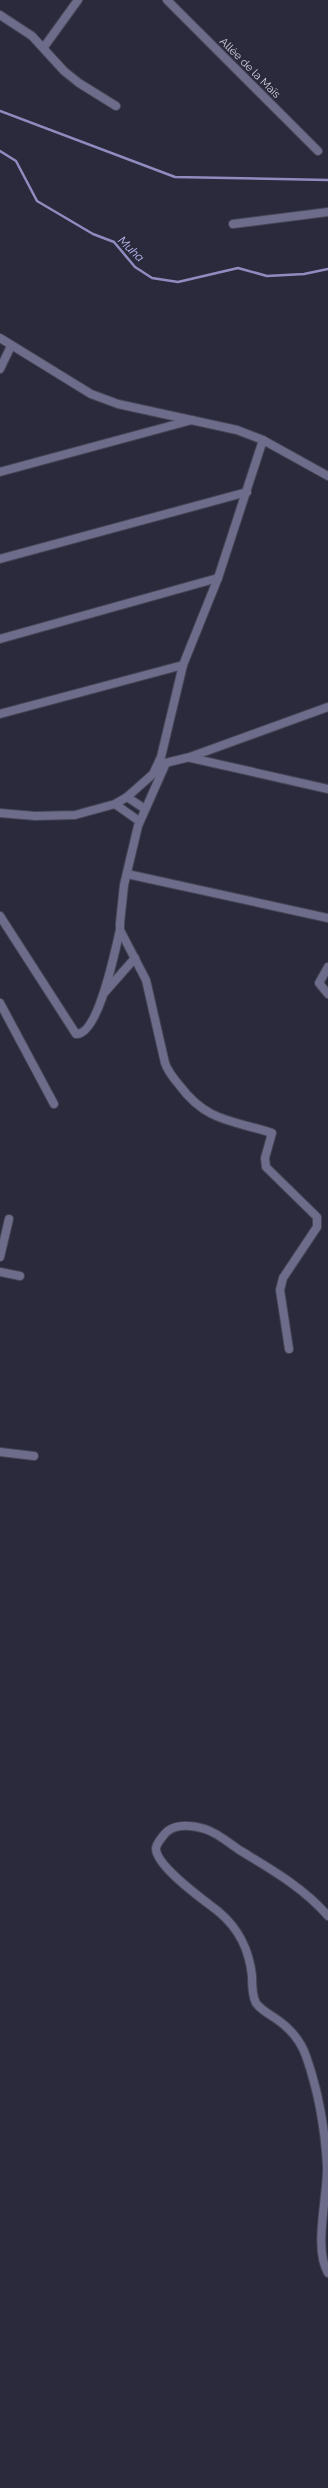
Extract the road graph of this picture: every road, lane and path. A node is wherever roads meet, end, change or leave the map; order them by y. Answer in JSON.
{"nodes":[{"id":1,"x":78,"y":0,"type":"edge"},
{"id":2,"x":167,"y":0,"type":"edge"},
{"id":3,"x":0,"y":15,"type":"edge"},
{"id":4,"x":44,"y":47,"type":"junction"},
{"id":5,"x":116,"y":106,"type":"dead end"},
{"id":6,"x":318,"y":151,"type":"dead end"},
{"id":7,"x":328,"y":212,"type":"edge"},
{"id":8,"x":233,"y":224,"type":"dead end"},
{"id":9,"x":0,"y":338,"type":"edge"},
{"id":10,"x":11,"y":346,"type":"junction"},
{"id":11,"x":0,"y":369,"type":"edge"},
{"id":12,"x":194,"y":419,"type":"junction"},
{"id":13,"x":263,"y":440,"type":"junction"},
{"id":14,"x":0,"y":472,"type":"edge"},
{"id":15,"x":328,"y":476,"type":"edge"},
{"id":16,"x":247,"y":492,"type":"junction"},
{"id":17,"x":0,"y":559,"type":"edge"},
{"id":18,"x":218,"y":578,"type":"junction"},
{"id":19,"x":0,"y":639,"type":"edge"},
{"id":20,"x":183,"y":666,"type":"junction"},
{"id":21,"x":328,"y":707,"type":"edge"},
{"id":22,"x":0,"y":714,"type":"edge"},
{"id":23,"x":190,"y":757,"type":"junction"},
{"id":24,"x":162,"y":764,"type":"junction"},
{"id":25,"x":328,"y":789,"type":"edge"},
{"id":26,"x":127,"y":797,"type":"junction"},
{"id":27,"x":115,"y":804,"type":"junction"},
{"id":28,"x":145,"y":809,"type":"junction"},
{"id":29,"x":0,"y":813,"type":"edge"},
{"id":30,"x":140,"y":822,"type":"junction"},
{"id":31,"x":127,"y":874,"type":"junction"},
{"id":32,"x":0,"y":916,"type":"edge"},
{"id":33,"x":328,"y":918,"type":"edge"},
{"id":34,"x":120,"y":930,"type":"junction"},
{"id":35,"x":135,"y":958,"type":"junction"},
{"id":36,"x":328,"y":967,"type":"edge"},
{"id":37,"x":104,"y":993,"type":"junction"},
{"id":38,"x":328,"y":994,"type":"edge"},
{"id":39,"x":0,"y":1003,"type":"edge"},
{"id":40,"x":54,"y":1104,"type":"dead end"},
{"id":41,"x":9,"y":1219,"type":"dead end"},
{"id":42,"x":0,"y":1257,"type":"edge"},
{"id":43,"x":0,"y":1272,"type":"edge"},
{"id":44,"x":20,"y":1276,"type":"dead end"},
{"id":45,"x":289,"y":1349,"type":"dead end"},
{"id":46,"x":0,"y":1452,"type":"edge"},
{"id":47,"x":34,"y":1456,"type":"dead end"},
{"id":48,"x":328,"y":1916,"type":"edge"},
{"id":49,"x":328,"y":2273,"type":"edge"}],
"edges":[{"from":1,"to":4,"type":"street"},
{"from":2,"to":6,"type":"street","name":"Allée de la Maïs"},
{"from":3,"to":4,"type":"street"},
{"from":4,"to":5,"type":"street"},
{"from":7,"to":8,"type":"street"},
{"from":9,"to":10,"type":"street"},
{"from":10,"to":11,"type":"street"},
{"from":10,"to":12,"type":"street"},
{"from":12,"to":13,"type":"street"},
{"from":12,"to":14,"type":"street"},
{"from":13,"to":15,"type":"street"},
{"from":13,"to":16,"type":"street"},
{"from":16,"to":17,"type":"street"},
{"from":16,"to":18,"type":"street"},
{"from":18,"to":19,"type":"street"},
{"from":18,"to":20,"type":"street"},
{"from":20,"to":22,"type":"street"},
{"from":20,"to":24,"type":"street"},
{"from":21,"to":23,"type":"street"},
{"from":23,"to":24,"type":"street"},
{"from":23,"to":25,"type":"street"},
{"from":24,"to":26,"type":"street"},
{"from":24,"to":28,"type":"street"},
{"from":26,"to":27,"type":"street"},
{"from":26,"to":28,"type":"street"},
{"from":27,"to":29,"type":"street"},
{"from":27,"to":30,"type":"street"},
{"from":28,"to":30,"type":"street"},
{"from":30,"to":31,"type":"street"},
{"from":31,"to":33,"type":"street"},
{"from":31,"to":34,"type":"street"},
{"from":32,"to":37,"type":"street"},
{"from":34,"to":35,"type":"street"},
{"from":34,"to":37,"type":"street"},
{"from":35,"to":37,"type":"street"},
{"from":35,"to":45,"type":"street"},
{"from":36,"to":38,"type":"street"},
{"from":39,"to":40,"type":"street"},
{"from":41,"to":42,"type":"street"},
{"from":43,"to":44,"type":"street"},
{"from":46,"to":47,"type":"street"},
{"from":48,"to":49,"type":"street"}]}
